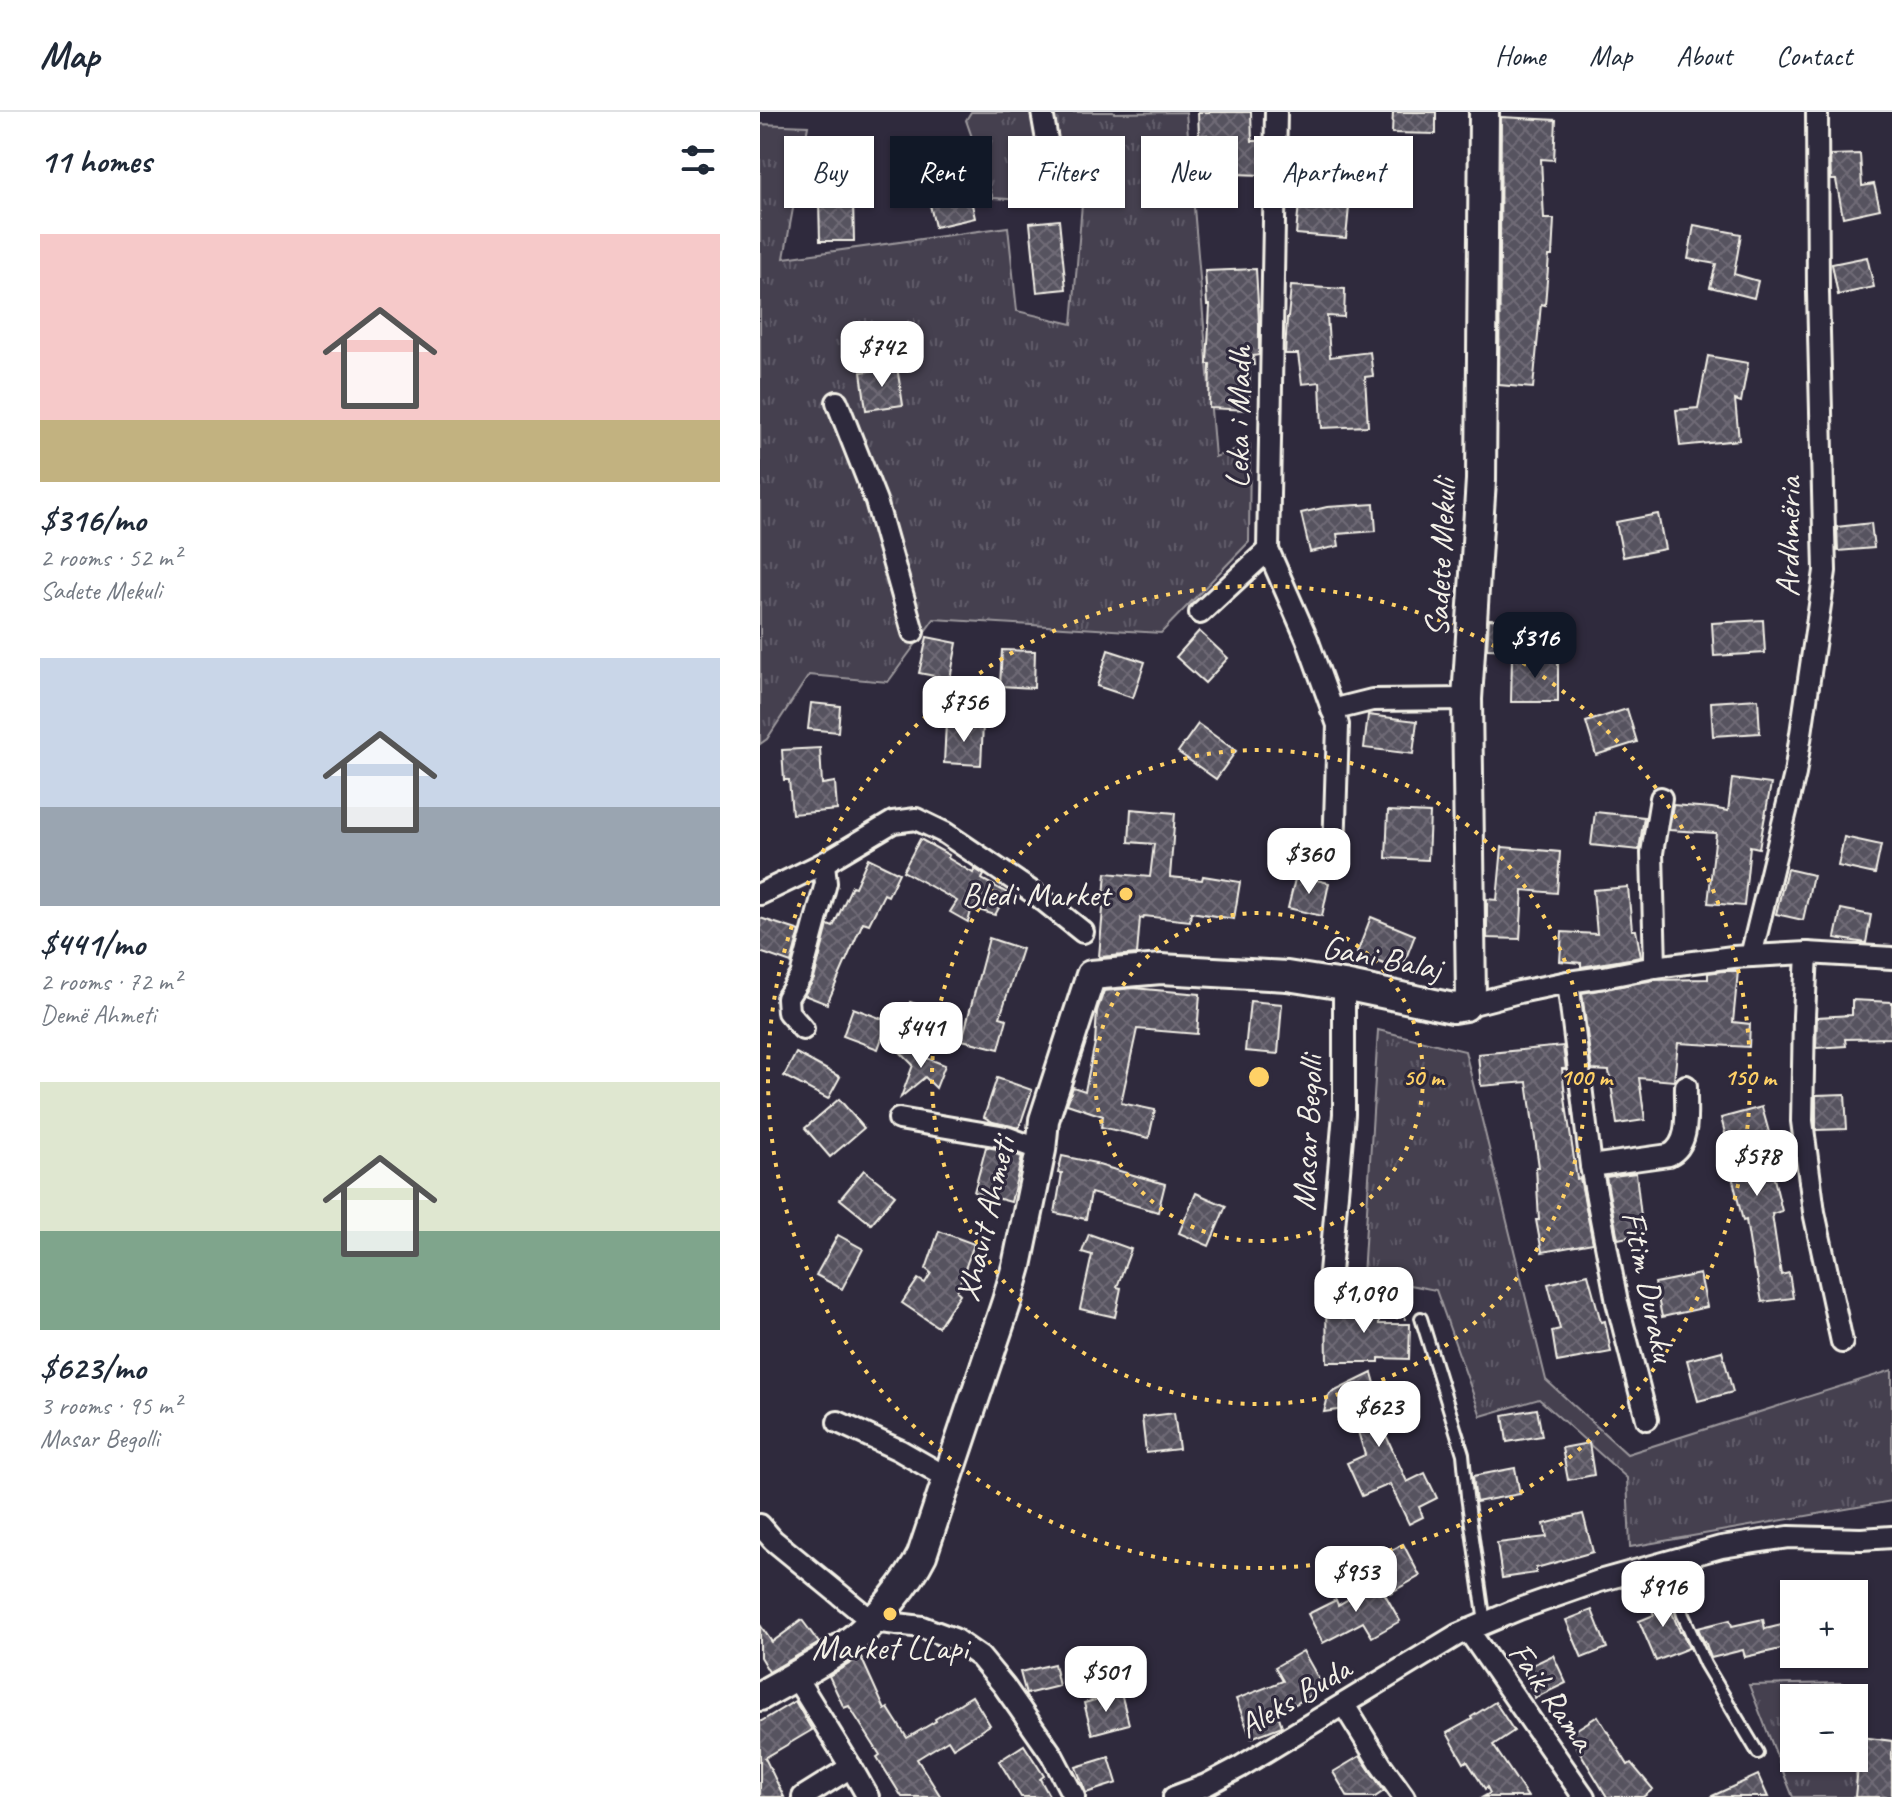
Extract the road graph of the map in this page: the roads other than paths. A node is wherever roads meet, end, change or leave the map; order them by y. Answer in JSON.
{"nodes":[{"id":1,"x":1042,"y":112,"type":"edge"},
{"id":2,"x":1276,"y":112,"type":"edge"},
{"id":3,"x":1484,"y":112,"type":"edge"},
{"id":4,"x":1817,"y":112,"type":"edge"},
{"id":5,"x":1046,"y":136,"type":"edge"},
{"id":6,"x":837,"y":402,"type":"dead end"},
{"id":7,"x":1268,"y":550,"type":"junction"},
{"id":8,"x":1200,"y":613,"type":"dead end"},
{"id":9,"x":913,"y":632,"type":"dead end"},
{"id":10,"x":1467,"y":699,"type":"junction"},
{"id":11,"x":1332,"y":710,"type":"junction"},
{"id":12,"x":1661,"y":798,"type":"dead end"},
{"id":13,"x":1334,"y":853,"type":"dead end"},
{"id":14,"x":824,"y":863,"type":"junction"},
{"id":15,"x":760,"y":894,"type":"edge"},
{"id":16,"x":1083,"y":932,"type":"dead end"},
{"id":17,"x":1807,"y":953,"type":"junction"},
{"id":18,"x":1751,"y":956,"type":"junction"},
{"id":19,"x":1892,"y":958,"type":"edge"},
{"id":20,"x":1655,"y":967,"type":"junction"},
{"id":21,"x":1091,"y":975,"type":"joint"},
{"id":22,"x":1568,"y":982,"type":"junction"},
{"id":23,"x":1344,"y":985,"type":"junction"},
{"id":24,"x":1465,"y":1006,"type":"junction"},
{"id":25,"x":803,"y":1029,"type":"dead end"},
{"id":26,"x":1686,"y":1086,"type":"dead end"},
{"id":27,"x":899,"y":1119,"type":"dead end"},
{"id":28,"x":1041,"y":1150,"type":"junction"},
{"id":29,"x":1591,"y":1166,"type":"junction"},
{"id":30,"x":1329,"y":1284,"type":"road end"},
{"id":31,"x":1421,"y":1318,"type":"road end"},
{"id":32,"x":1842,"y":1342,"type":"dead end"},
{"id":33,"x":1647,"y":1419,"type":"dead end"},
{"id":34,"x":838,"y":1422,"type":"dead end"},
{"id":35,"x":948,"y":1478,"type":"junction"},
{"id":36,"x":760,"y":1525,"type":"edge"},
{"id":37,"x":1892,"y":1537,"type":"edge"},
{"id":38,"x":1667,"y":1562,"type":"junction"},
{"id":39,"x":872,"y":1621,"type":"junction"},
{"id":40,"x":1477,"y":1627,"type":"junction"},
{"id":41,"x":795,"y":1676,"type":"junction"},
{"id":42,"x":760,"y":1696,"type":"edge"},
{"id":43,"x":1344,"y":1705,"type":"junction"},
{"id":44,"x":1758,"y":1753,"type":"dead end"},
{"id":45,"x":851,"y":1767,"type":"junction"},
{"id":46,"x":803,"y":1797,"type":"edge"},
{"id":47,"x":868,"y":1797,"type":"edge"},
{"id":48,"x":1074,"y":1797,"type":"edge"},
{"id":49,"x":1174,"y":1797,"type":"edge"},
{"id":50,"x":1404,"y":1797,"type":"edge"},
{"id":51,"x":1584,"y":1797,"type":"edge"}],
"edges":[{"from":1,"to":5,"type":"street"},
{"from":2,"to":7,"type":"street","name":"Leka i Madh"},
{"from":3,"to":10,"type":"street","name":"Sadete Mekuli"},
{"from":4,"to":18,"type":"street","name":"Ardhmëria"},
{"from":6,"to":9,"type":"street"},
{"from":7,"to":8,"type":"street"},
{"from":7,"to":11,"type":"street","name":"Leka i Madh"},
{"from":10,"to":11,"type":"street"},
{"from":10,"to":24,"type":"street","name":"Sadete Mekuli"},
{"from":11,"to":13,"type":"street","name":"Leka i Madh"},
{"from":12,"to":20,"type":"street"},
{"from":14,"to":15,"type":"street"},
{"from":14,"to":16,"type":"street"},
{"from":14,"to":25,"type":"street"},
{"from":17,"to":18,"type":"street","name":"Gani Balaj"},
{"from":17,"to":19,"type":"street","name":"Gani Balaj"},
{"from":17,"to":32,"type":"street"},
{"from":18,"to":20,"type":"street","name":"Gani Balaj"},
{"from":20,"to":22,"type":"street","name":"Gani Balaj"},
{"from":21,"to":23,"type":"street","name":"Gani Balaj"},
{"from":21,"to":28,"type":"street","name":"Xhavit Ahmeti"},
{"from":22,"to":24,"type":"street","name":"Gani Balaj"},
{"from":22,"to":29,"type":"street","name":"Fitim Duraku"},
{"from":23,"to":24,"type":"street","name":"Gani Balaj"},
{"from":23,"to":30,"type":"street","name":"Masar Begolli"},
{"from":26,"to":29,"type":"street","name":"Fitim Duraku"},
{"from":27,"to":28,"type":"street"},
{"from":28,"to":35,"type":"street","name":"Xhavit Ahmeti"},
{"from":29,"to":33,"type":"street","name":"Fitim Duraku"},
{"from":31,"to":40,"type":"lane"},
{"from":34,"to":35,"type":"street"},
{"from":35,"to":39,"type":"street","name":"Xhavit Ahmeti"},
{"from":36,"to":39,"type":"street"},
{"from":37,"to":38,"type":"street","name":"Aleks Buda"},
{"from":38,"to":40,"type":"street","name":"Aleks Buda"},
{"from":38,"to":44,"type":"lane"},
{"from":39,"to":41,"type":"street","name":"Xhavit Ahmeti"},
{"from":39,"to":48,"type":"street"},
{"from":40,"to":43,"type":"street","name":"Aleks Buda"},
{"from":40,"to":51,"type":"street","name":"Faik Rama"},
{"from":41,"to":42,"type":"street","name":"Xhavit Ahmeti"},
{"from":41,"to":45,"type":"street"},
{"from":43,"to":49,"type":"street","name":"Aleks Buda"},
{"from":43,"to":50,"type":"street"},
{"from":45,"to":46,"type":"street"},
{"from":45,"to":47,"type":"street"}]}
